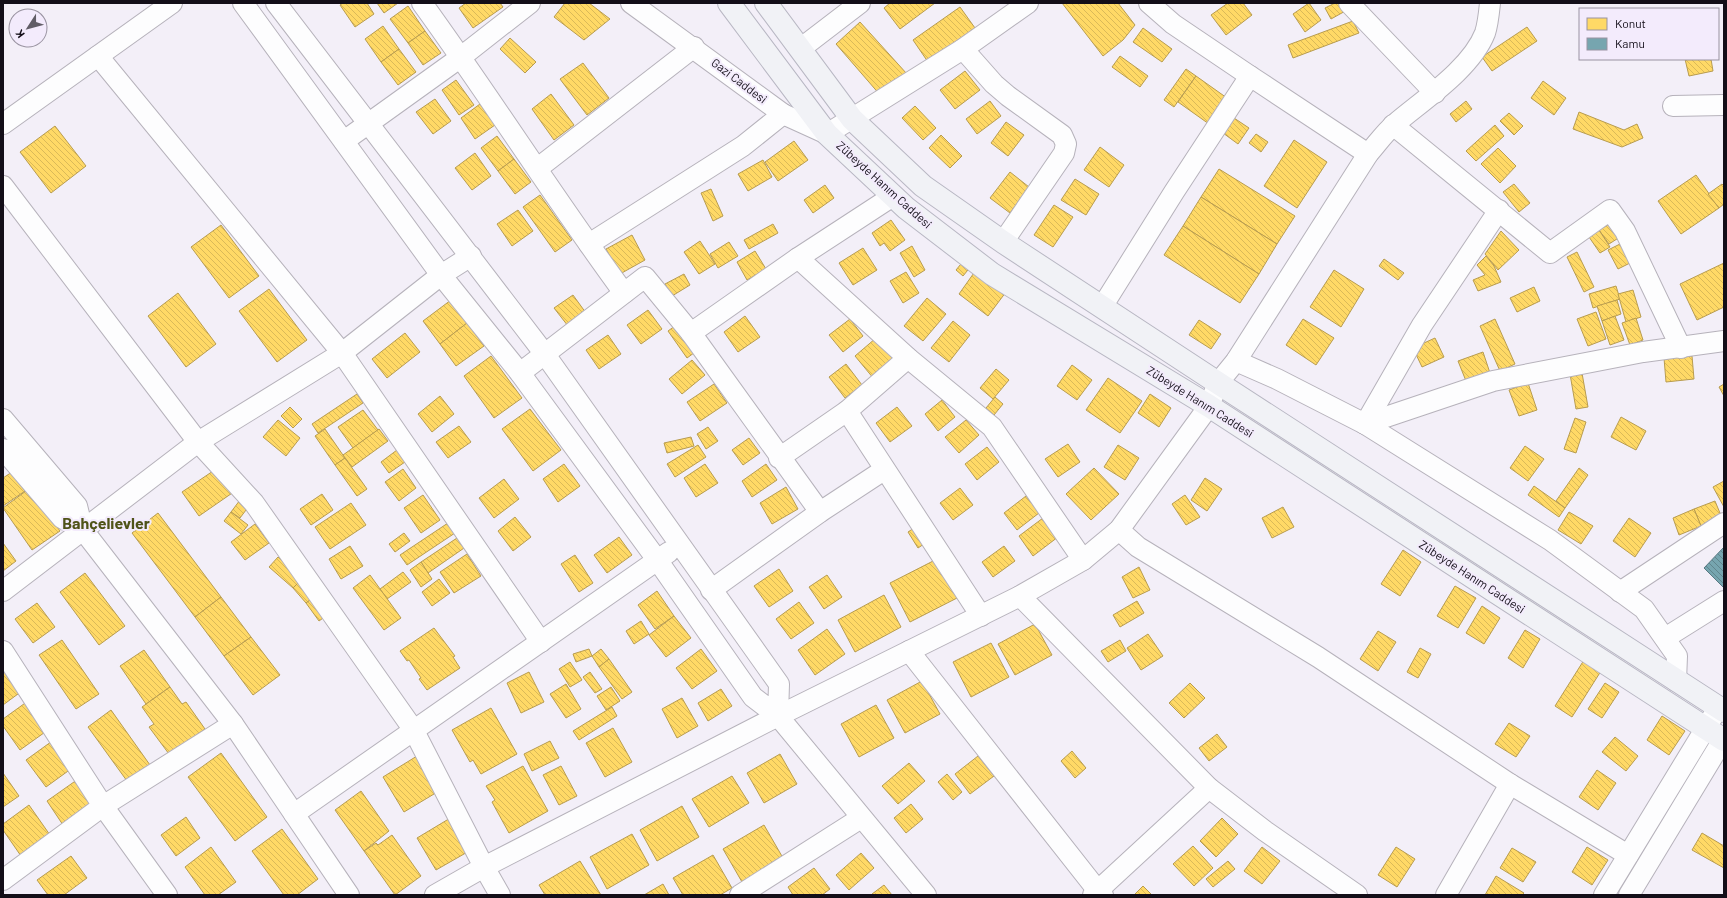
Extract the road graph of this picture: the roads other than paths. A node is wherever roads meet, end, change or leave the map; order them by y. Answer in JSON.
{"nodes":[{"id":1,"x":172,"y":3,"type":"edge"},
{"id":2,"x":243,"y":3,"type":"edge"},
{"id":3,"x":276,"y":3,"type":"edge"},
{"id":4,"x":422,"y":3,"type":"edge"},
{"id":5,"x":530,"y":3,"type":"edge"},
{"id":6,"x":631,"y":3,"type":"edge"},
{"id":7,"x":729,"y":3,"type":"edge"},
{"id":8,"x":766,"y":3,"type":"edge"},
{"id":9,"x":860,"y":3,"type":"edge"},
{"id":10,"x":1028,"y":3,"type":"edge"},
{"id":11,"x":1149,"y":3,"type":"edge"},
{"id":12,"x":1349,"y":3,"type":"edge"},
{"id":13,"x":1490,"y":3,"type":"edge"},
{"id":14,"x":694,"y":47,"type":"junction"},
{"id":15,"x":800,"y":49,"type":"junction"},
{"id":16,"x":963,"y":49,"type":"junction"},
{"id":17,"x":98,"y":56,"type":"junction"},
{"id":18,"x":461,"y":57,"type":"junction"},
{"id":19,"x":1250,"y":76,"type":"junction"},
{"id":20,"x":1435,"y":93,"type":"junction"},
{"id":21,"x":1724,"y":105,"type":"edge"},
{"id":22,"x":1674,"y":106,"type":"dead end"},
{"id":23,"x":783,"y":114,"type":"junction"},
{"id":24,"x":852,"y":119,"type":"junction"},
{"id":25,"x":368,"y":123,"type":"junction"},
{"id":26,"x":3,"y":124,"type":"edge"},
{"id":27,"x":1393,"y":125,"type":"junction"},
{"id":28,"x":827,"y":134,"type":"junction"},
{"id":29,"x":344,"y":141,"type":"junction"},
{"id":30,"x":1368,"y":154,"type":"junction"},
{"id":31,"x":538,"y":168,"type":"junction"},
{"id":32,"x":3,"y":186,"type":"edge"},
{"id":33,"x":893,"y":196,"type":"junction"},
{"id":34,"x":1499,"y":210,"type":"junction"},
{"id":35,"x":1003,"y":242,"type":"junction"},
{"id":36,"x":589,"y":244,"type":"junction"},
{"id":37,"x":471,"y":256,"type":"junction"},
{"id":38,"x":798,"y":258,"type":"junction"},
{"id":39,"x":441,"y":275,"type":"junction"},
{"id":40,"x":624,"y":293,"type":"junction"},
{"id":41,"x":1102,"y":307,"type":"junction"},
{"id":42,"x":691,"y":333,"type":"junction"},
{"id":43,"x":1724,"y":341,"type":"edge"},
{"id":44,"x":1681,"y":348,"type":"junction"},
{"id":45,"x":342,"y":353,"type":"junction"},
{"id":46,"x":544,"y":353,"type":"junction"},
{"id":47,"x":908,"y":358,"type":"junction"},
{"id":48,"x":1236,"y":361,"type":"junction"},
{"id":49,"x":520,"y":373,"type":"junction"},
{"id":50,"x":1218,"y":383,"type":"junction"},
{"id":51,"x":1209,"y":406,"type":"junction"},
{"id":52,"x":847,"y":411,"type":"junction"},
{"id":53,"x":3,"y":419,"type":"edge"},
{"id":54,"x":1365,"y":424,"type":"junction"},
{"id":55,"x":198,"y":442,"type":"junction"},
{"id":56,"x":3,"y":449,"type":"edge"},
{"id":57,"x":779,"y":458,"type":"junction"},
{"id":58,"x":884,"y":470,"type":"junction"},
{"id":59,"x":820,"y":512,"type":"junction"},
{"id":60,"x":1724,"y":523,"type":"edge"},
{"id":61,"x":83,"y":530,"type":"junction"},
{"id":62,"x":1119,"y":530,"type":"junction"},
{"id":63,"x":679,"y":545,"type":"junction"},
{"id":64,"x":1082,"y":560,"type":"junction"},
{"id":65,"x":658,"y":561,"type":"junction"},
{"id":66,"x":712,"y":590,"type":"junction"},
{"id":67,"x":3,"y":591,"type":"edge"},
{"id":68,"x":1620,"y":592,"type":"junction"},
{"id":69,"x":1020,"y":596,"type":"junction"},
{"id":70,"x":1724,"y":601,"type":"edge"},
{"id":71,"x":981,"y":616,"type":"junction"},
{"id":72,"x":1665,"y":638,"type":"junction"},
{"id":73,"x":540,"y":642,"type":"junction"},
{"id":74,"x":3,"y":651,"type":"edge"},
{"id":75,"x":909,"y":651,"type":"junction"},
{"id":76,"x":1676,"y":681,"type":"junction"},
{"id":77,"x":1721,"y":710,"type":"edge"},
{"id":78,"x":778,"y":716,"type":"junction"},
{"id":79,"x":233,"y":724,"type":"junction"},
{"id":80,"x":413,"y":729,"type":"junction"},
{"id":81,"x":1719,"y":736,"type":"edge"},
{"id":82,"x":1510,"y":784,"type":"junction"},
{"id":83,"x":1209,"y":788,"type":"junction"},
{"id":84,"x":103,"y":806,"type":"junction"},
{"id":85,"x":294,"y":814,"type":"junction"},
{"id":86,"x":861,"y":818,"type":"junction"},
{"id":87,"x":1628,"y":855,"type":"junction"},
{"id":88,"x":484,"y":867,"type":"junction"},
{"id":89,"x":3,"y":880,"type":"edge"},
{"id":90,"x":3,"y":886,"type":"edge"},
{"id":91,"x":751,"y":892,"type":"edge"},
{"id":92,"x":1098,"y":894,"type":"edge"},
{"id":93,"x":9,"y":895,"type":"edge"},
{"id":94,"x":168,"y":895,"type":"edge"},
{"id":95,"x":349,"y":895,"type":"edge"},
{"id":96,"x":435,"y":895,"type":"edge"},
{"id":97,"x":500,"y":895,"type":"edge"},
{"id":98,"x":926,"y":895,"type":"edge"},
{"id":99,"x":1357,"y":895,"type":"edge"},
{"id":100,"x":1446,"y":895,"type":"edge"},
{"id":101,"x":1604,"y":895,"type":"edge"},
{"id":102,"x":1629,"y":895,"type":"edge"}],
"edges":[{"from":1,"to":17,"type":"street"},
{"from":2,"to":29,"type":"street"},
{"from":3,"to":25,"type":"street"},
{"from":4,"to":18,"type":"street"},
{"from":5,"to":18,"type":"street"},
{"from":6,"to":14,"type":"street","name":"Gazi Caddesi"},
{"from":7,"to":28,"type":"main road","name":"Zübeyde Hanım Caddesi"},
{"from":8,"to":15,"type":"main road"},
{"from":9,"to":15,"type":"street"},
{"from":10,"to":16,"type":"street"},
{"from":11,"to":19,"type":"street"},
{"from":12,"to":20,"type":"street"},
{"from":13,"to":20,"type":"street"},
{"from":14,"to":23,"type":"street","name":"Gazi Caddesi"},
{"from":14,"to":31,"type":"street"},
{"from":15,"to":24,"type":"main road"},
{"from":16,"to":24,"type":"street"},
{"from":16,"to":35,"type":"street"},
{"from":17,"to":26,"type":"street"},
{"from":17,"to":45,"type":"street"},
{"from":18,"to":25,"type":"street"},
{"from":18,"to":31,"type":"street"},
{"from":19,"to":30,"type":"street"},
{"from":19,"to":41,"type":"street"},
{"from":20,"to":27,"type":"street"},
{"from":21,"to":22,"type":"street"},
{"from":23,"to":28,"type":"street","name":"Gazi Caddesi"},
{"from":23,"to":36,"type":"street"},
{"from":24,"to":28,"type":"street"},
{"from":24,"to":35,"type":"main road"},
{"from":25,"to":29,"type":"street"},
{"from":25,"to":37,"type":"street"},
{"from":27,"to":30,"type":"street"},
{"from":27,"to":34,"type":"street"},
{"from":28,"to":33,"type":"main road","name":"Zübeyde Hanım Caddesi"},
{"from":29,"to":39,"type":"street"},
{"from":30,"to":48,"type":"street"},
{"from":31,"to":36,"type":"street"},
{"from":32,"to":55,"type":"street"},
{"from":33,"to":38,"type":"street"},
{"from":33,"to":51,"type":"main road","name":"Zübeyde Hanım Caddesi"},
{"from":34,"to":44,"type":"street"},
{"from":34,"to":54,"type":"street"},
{"from":35,"to":41,"type":"main road"},
{"from":36,"to":40,"type":"street"},
{"from":37,"to":39,"type":"street"},
{"from":37,"to":46,"type":"street"},
{"from":38,"to":42,"type":"street"},
{"from":38,"to":47,"type":"street"},
{"from":39,"to":45,"type":"street"},
{"from":39,"to":49,"type":"street"},
{"from":40,"to":42,"type":"street"},
{"from":40,"to":46,"type":"street"},
{"from":41,"to":50,"type":"main road"},
{"from":42,"to":57,"type":"street"},
{"from":43,"to":44,"type":"street"},
{"from":44,"to":54,"type":"street"},
{"from":45,"to":55,"type":"street"},
{"from":45,"to":73,"type":"street"},
{"from":46,"to":49,"type":"street"},
{"from":46,"to":63,"type":"street"},
{"from":47,"to":52,"type":"street"},
{"from":47,"to":64,"type":"street"},
{"from":48,"to":50,"type":"street"},
{"from":48,"to":54,"type":"street"},
{"from":49,"to":65,"type":"street"},
{"from":50,"to":51,"type":"street"},
{"from":50,"to":76,"type":"main road"},
{"from":51,"to":62,"type":"street"},
{"from":51,"to":81,"type":"main road","name":"Zübeyde Hanım Caddesi"},
{"from":52,"to":57,"type":"street"},
{"from":52,"to":58,"type":"street"},
{"from":53,"to":61,"type":"street"},
{"from":54,"to":68,"type":"street"},
{"from":55,"to":61,"type":"street"},
{"from":55,"to":80,"type":"street"},
{"from":56,"to":61,"type":"street"},
{"from":57,"to":59,"type":"street"},
{"from":58,"to":59,"type":"street"},
{"from":58,"to":71,"type":"street"},
{"from":59,"to":66,"type":"street"},
{"from":60,"to":68,"type":"street"},
{"from":61,"to":67,"type":"street"},
{"from":61,"to":79,"type":"street"},
{"from":62,"to":64,"type":"street"},
{"from":62,"to":82,"type":"street"},
{"from":63,"to":65,"type":"street"},
{"from":63,"to":66,"type":"street"},
{"from":64,"to":69,"type":"street"},
{"from":65,"to":73,"type":"street"},
{"from":65,"to":78,"type":"street"},
{"from":66,"to":78,"type":"street"},
{"from":68,"to":72,"type":"street"},
{"from":69,"to":71,"type":"street"},
{"from":69,"to":83,"type":"street"},
{"from":70,"to":72,"type":"street"},
{"from":71,"to":75,"type":"street"},
{"from":72,"to":76,"type":"street"},
{"from":73,"to":80,"type":"street"},
{"from":74,"to":84,"type":"street"},
{"from":75,"to":78,"type":"street"},
{"from":75,"to":92,"type":"street"},
{"from":76,"to":77,"type":"main road"},
{"from":77,"to":81,"type":"street"},
{"from":78,"to":86,"type":"street"},
{"from":78,"to":88,"type":"street"},
{"from":79,"to":84,"type":"street"},
{"from":79,"to":85,"type":"street"},
{"from":80,"to":85,"type":"street"},
{"from":80,"to":88,"type":"street"},
{"from":81,"to":87,"type":"street"},
{"from":81,"to":102,"type":"street"},
{"from":82,"to":87,"type":"street"},
{"from":82,"to":100,"type":"street"},
{"from":83,"to":92,"type":"street"},
{"from":83,"to":99,"type":"street"},
{"from":84,"to":89,"type":"street"},
{"from":84,"to":94,"type":"street"},
{"from":85,"to":95,"type":"street"},
{"from":86,"to":91,"type":"street"},
{"from":86,"to":98,"type":"street"},
{"from":87,"to":101,"type":"street"},
{"from":88,"to":96,"type":"street"},
{"from":88,"to":97,"type":"street"},
{"from":90,"to":93,"type":"street"}]}
